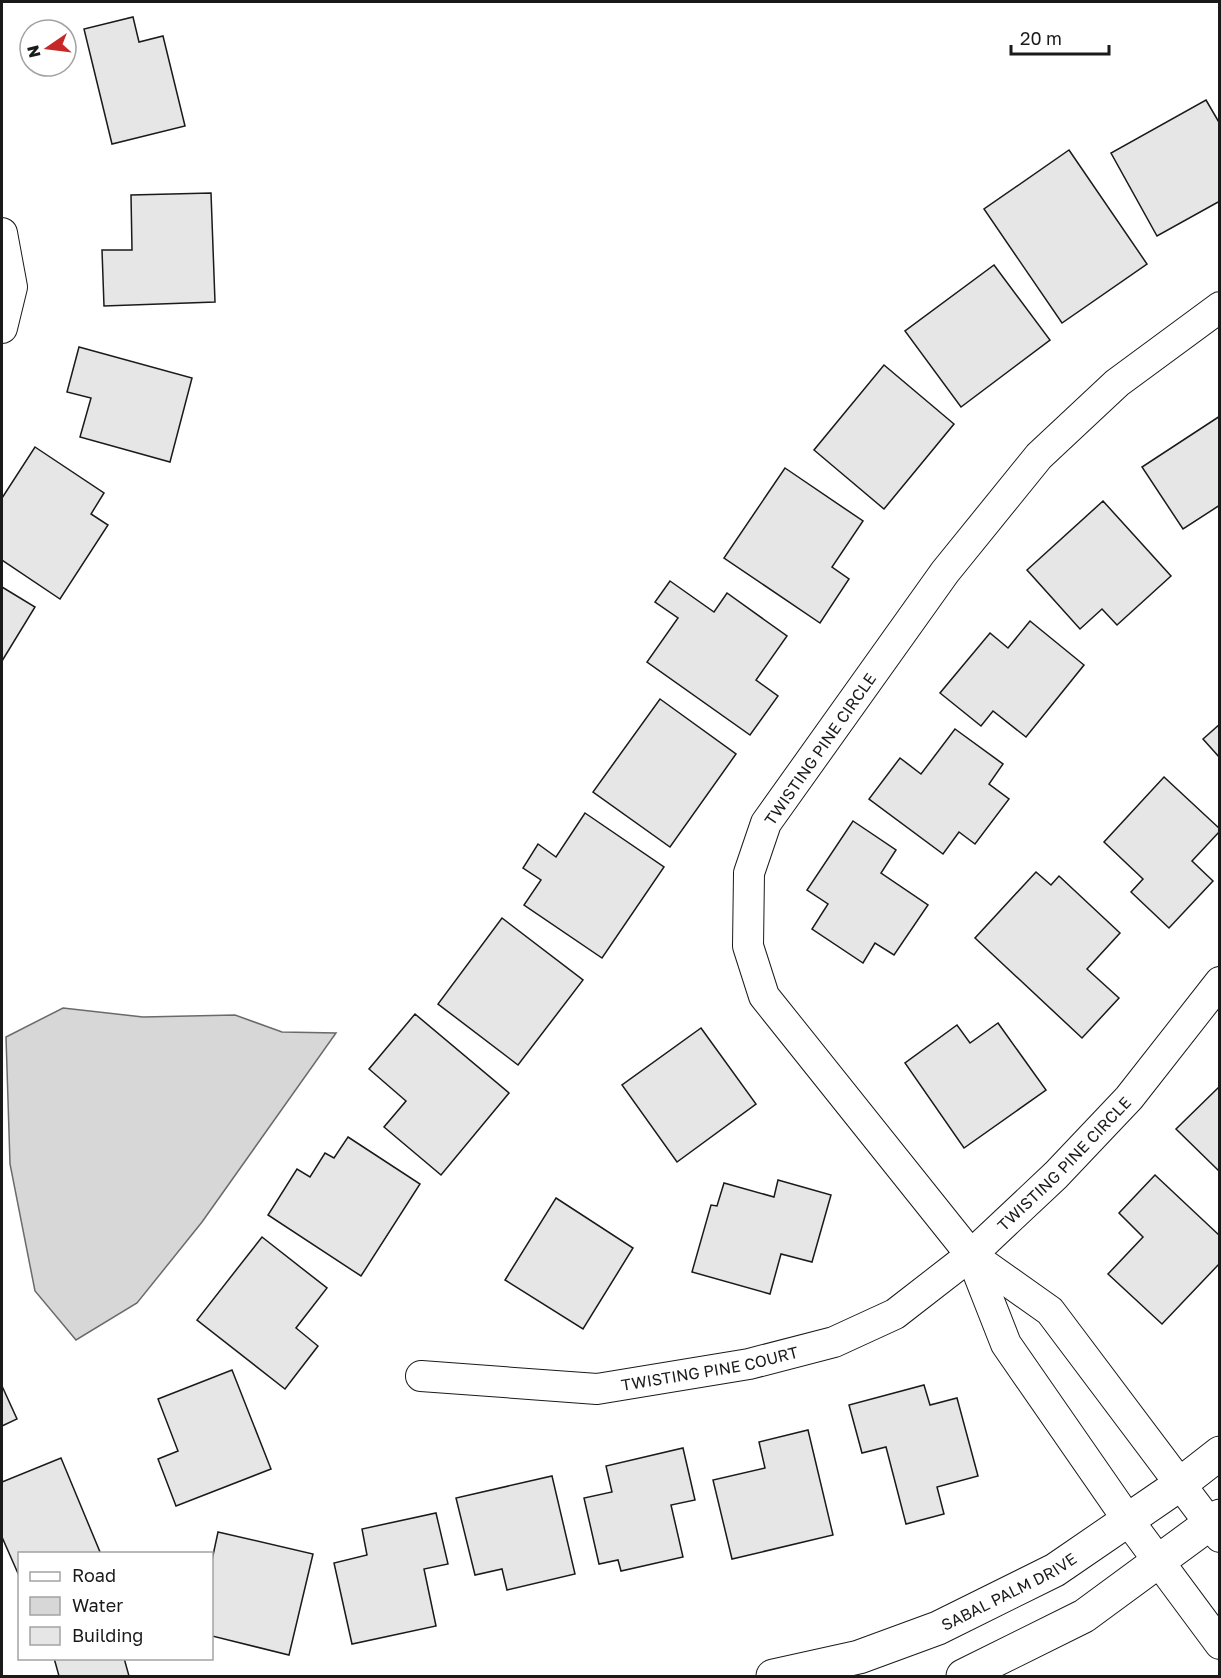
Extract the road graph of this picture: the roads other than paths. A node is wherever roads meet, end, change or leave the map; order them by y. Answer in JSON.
{"nodes":[{"id":1,"x":2,"y":233,"type":"edge"},
{"id":2,"x":1220,"y":307,"type":"edge"},
{"id":3,"x":2,"y":328,"type":"edge"},
{"id":4,"x":1220,"y":982,"type":"edge"},
{"id":5,"x":970,"y":1255,"type":"junction"},
{"id":6,"x":421,"y":1376,"type":"dead end"},
{"id":7,"x":1220,"y":1453,"type":"edge"},
{"id":8,"x":1179,"y":1485,"type":"junction"},
{"id":9,"x":1128,"y":1520,"type":"junction"},
{"id":10,"x":1216,"y":1525,"type":"edge"},
{"id":11,"x":1158,"y":1561,"type":"junction"},
{"id":12,"x":1220,"y":1644,"type":"edge"},
{"id":13,"x":773,"y":1677,"type":"edge"},
{"id":14,"x":963,"y":1677,"type":"edge"}],
"edges":[{"from":1,"to":3,"type":"street"},
{"from":2,"to":5,"type":"street","name":"TWISTING PINE CIRCLE"},
{"from":4,"to":5,"type":"street","name":"TWISTING PINE CIRCLE"},
{"from":5,"to":6,"type":"street","name":"TWISTING PINE COURT"},
{"from":5,"to":8,"type":"street","name":"TWISTING PINE CIRCLE"},
{"from":5,"to":9,"type":"street","name":"TWISTING PINE CIRCLE"},
{"from":7,"to":8,"type":"street","name":"SABAL PALM DRIVE"},
{"from":8,"to":9,"type":"street","name":"SABAL PALM DRIVE"},
{"from":8,"to":10,"type":"street","name":"TWISTING PINE CIRCLE"},
{"from":9,"to":11,"type":"street","name":"TWISTING PINE CIRCLE"},
{"from":9,"to":13,"type":"street","name":"SABAL PALM DRIVE"},
{"from":10,"to":11,"type":"street"},
{"from":11,"to":12,"type":"street","name":"TWISTING PINE CIRCLE"},
{"from":11,"to":14,"type":"street"}]}
